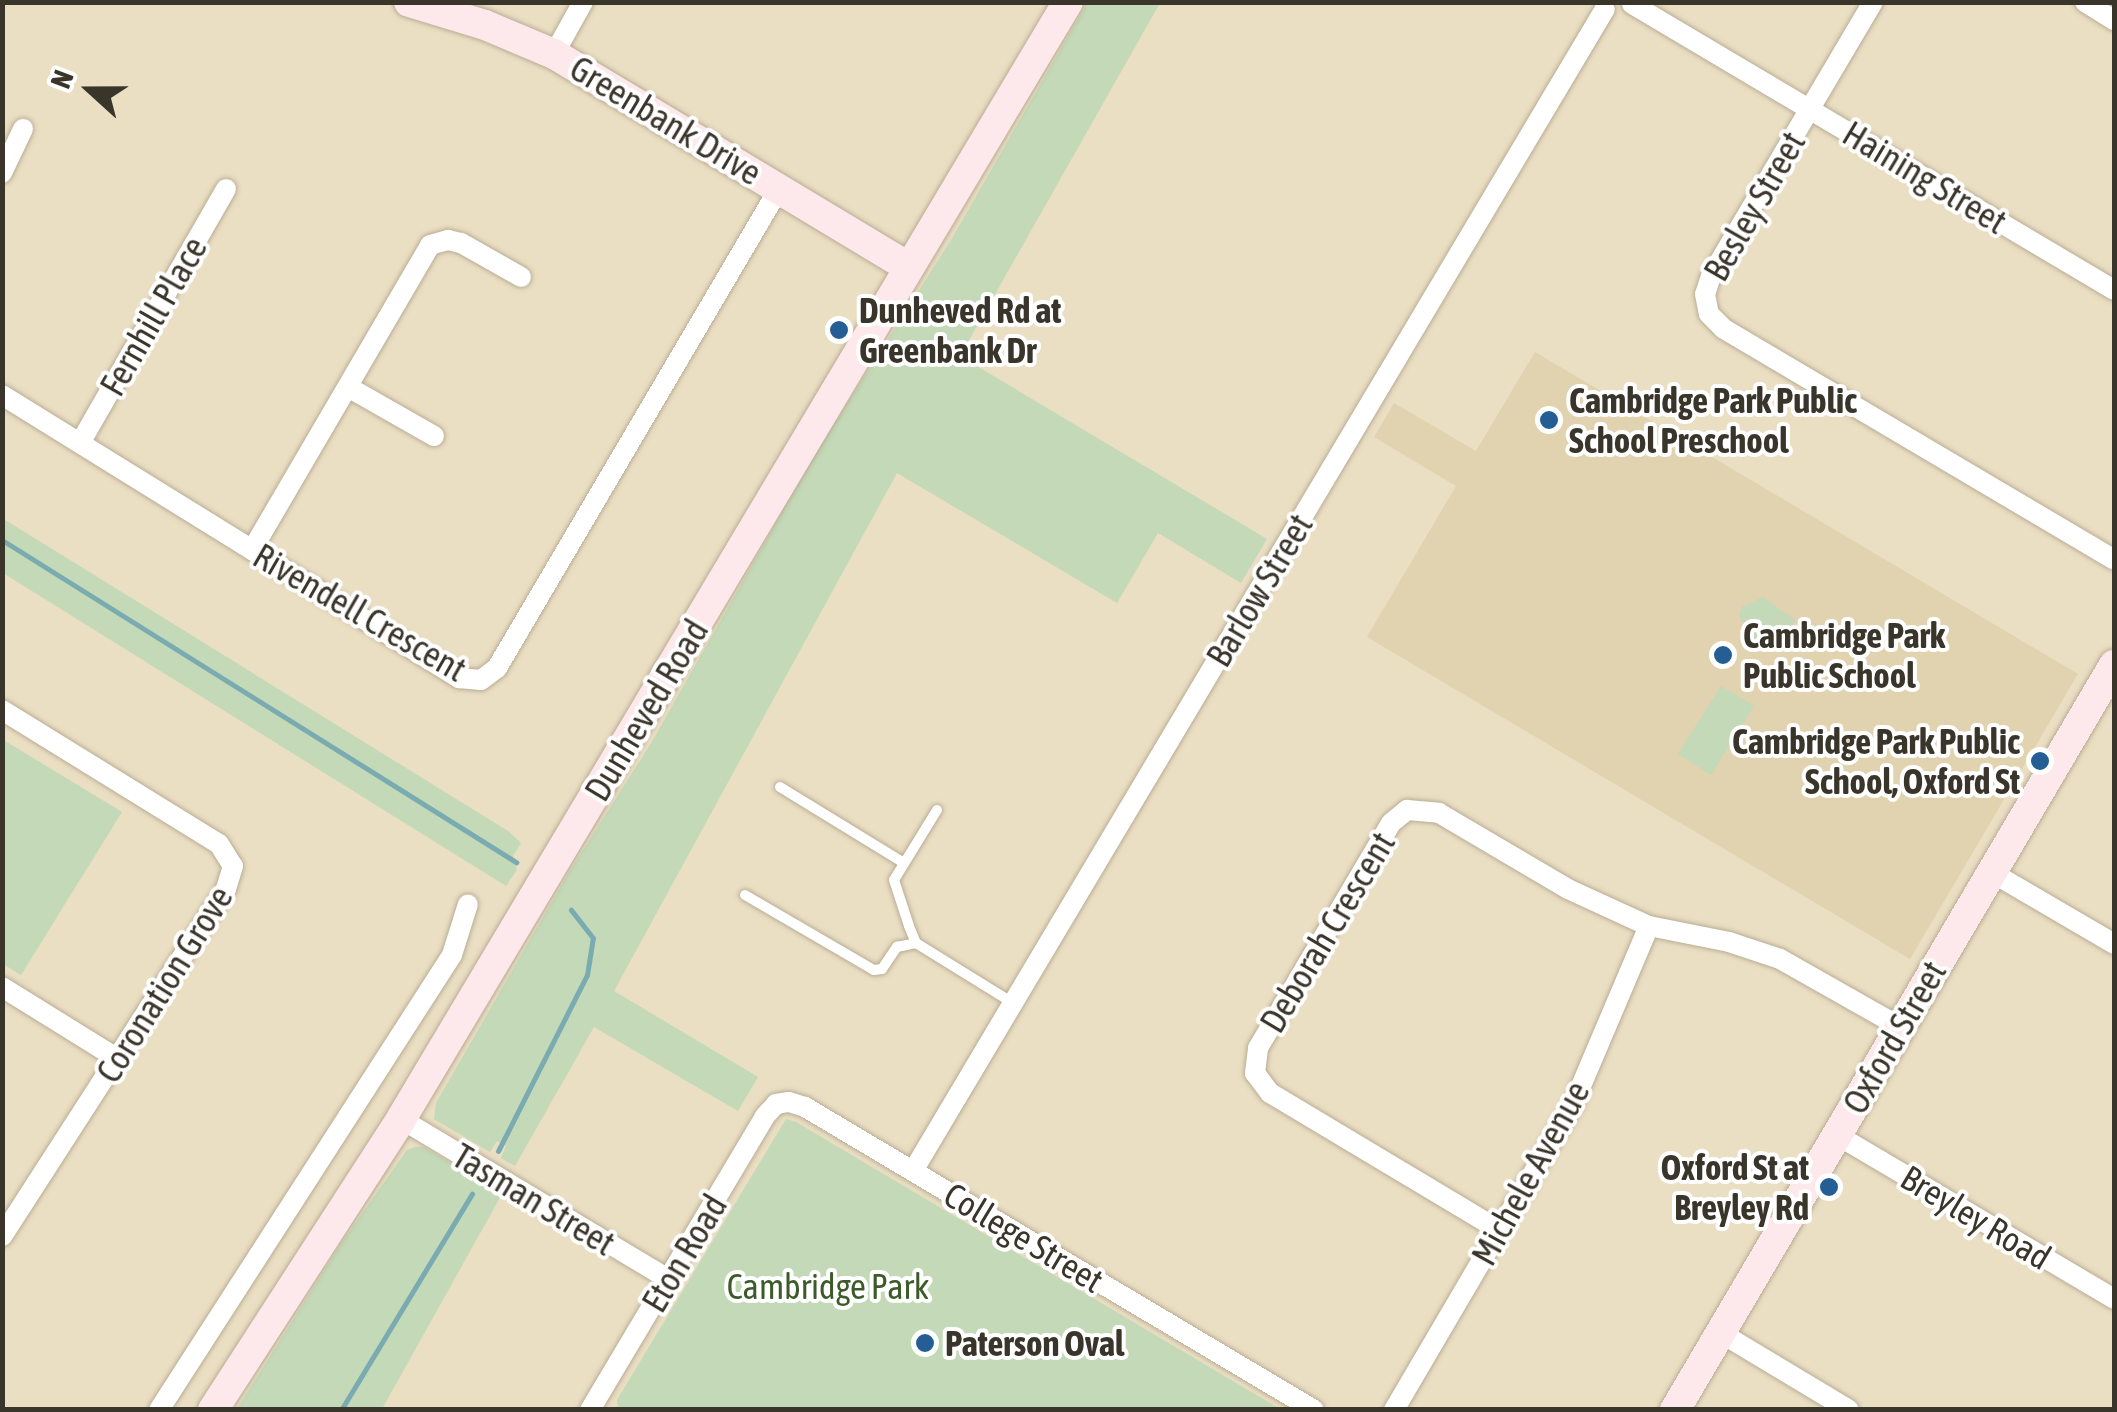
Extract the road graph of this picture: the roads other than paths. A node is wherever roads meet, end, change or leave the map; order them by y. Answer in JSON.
{"nodes":[{"id":1,"x":408,"y":2,"type":"edge"},
{"id":2,"x":583,"y":2,"type":"edge"},
{"id":3,"x":1068,"y":2,"type":"edge"},
{"id":4,"x":1874,"y":2,"type":"edge"},
{"id":5,"x":2085,"y":2,"type":"edge"},
{"id":6,"x":1632,"y":3,"type":"edge"},
{"id":7,"x":1603,"y":6,"type":"edge"},
{"id":8,"x":2114,"y":20,"type":"edge"},
{"id":9,"x":554,"y":54,"type":"junction"},
{"id":10,"x":1810,"y":108,"type":"junction"},
{"id":11,"x":23,"y":129,"type":"dead end"},
{"id":12,"x":2,"y":173,"type":"edge"},
{"id":13,"x":780,"y":187,"type":"junction"},
{"id":14,"x":226,"y":189,"type":"dead end"},
{"id":15,"x":909,"y":266,"type":"junction"},
{"id":16,"x":521,"y":278,"type":"dead end"},
{"id":17,"x":2114,"y":290,"type":"edge"},
{"id":18,"x":348,"y":387,"type":"junction"},
{"id":19,"x":2,"y":395,"type":"edge"},
{"id":20,"x":434,"y":436,"type":"dead end"},
{"id":21,"x":80,"y":443,"type":"junction"},
{"id":22,"x":252,"y":550,"type":"junction"},
{"id":23,"x":2114,"y":560,"type":"edge"},
{"id":24,"x":2114,"y":665,"type":"edge"},
{"id":25,"x":2,"y":710,"type":"edge"},
{"id":26,"x":780,"y":786,"type":"dead end"},
{"id":27,"x":936,"y":810,"type":"dead end"},
{"id":28,"x":904,"y":862,"type":"junction"},
{"id":29,"x":1992,"y":872,"type":"junction"},
{"id":30,"x":745,"y":895,"type":"dead end"},
{"id":31,"x":468,"y":904,"type":"dead end"},
{"id":32,"x":1648,"y":926,"type":"junction"},
{"id":33,"x":916,"y":942,"type":"junction"},
{"id":34,"x":2114,"y":944,"type":"edge"},
{"id":35,"x":2,"y":987,"type":"edge"},
{"id":36,"x":1013,"y":1004,"type":"junction"},
{"id":37,"x":1900,"y":1028,"type":"junction"},
{"id":38,"x":118,"y":1059,"type":"junction"},
{"id":39,"x":782,"y":1102,"type":"joint"},
{"id":40,"x":401,"y":1119,"type":"junction"},
{"id":41,"x":1837,"y":1135,"type":"junction"},
{"id":42,"x":913,"y":1171,"type":"junction"},
{"id":43,"x":1498,"y":1230,"type":"junction"},
{"id":44,"x":2,"y":1236,"type":"edge"},
{"id":45,"x":668,"y":1279,"type":"junction"},
{"id":46,"x":2114,"y":1299,"type":"edge"},
{"id":47,"x":1721,"y":1332,"type":"junction"},
{"id":48,"x":159,"y":1410,"type":"edge"},
{"id":49,"x":212,"y":1410,"type":"edge"},
{"id":50,"x":590,"y":1410,"type":"edge"},
{"id":51,"x":1314,"y":1410,"type":"edge"},
{"id":52,"x":1394,"y":1410,"type":"edge"},
{"id":53,"x":1675,"y":1410,"type":"edge"},
{"id":54,"x":1850,"y":1410,"type":"edge"}],
"edges":[{"from":1,"to":9,"type":"main road","name":"Greenbank Drive"},
{"from":2,"to":9,"type":"street"},
{"from":3,"to":15,"type":"main road","name":"Dunheved Road"},
{"from":4,"to":10,"type":"street","name":"Besley Street"},
{"from":5,"to":8,"type":"street"},
{"from":6,"to":7,"type":"street","name":"Haining Street"},
{"from":6,"to":10,"type":"street","name":"Haining Street"},
{"from":7,"to":36,"type":"street","name":"Barlow Street"},
{"from":9,"to":13,"type":"main road","name":"Greenbank Drive"},
{"from":10,"to":17,"type":"street","name":"Haining Street"},
{"from":10,"to":23,"type":"street","name":"Besley Street"},
{"from":11,"to":12,"type":"street"},
{"from":13,"to":15,"type":"main road","name":"Greenbank Drive"},
{"from":13,"to":22,"type":"street","name":"Rivendell Crescent"},
{"from":14,"to":21,"type":"street","name":"Fernhill Place"},
{"from":15,"to":40,"type":"main road","name":"Dunheved Road"},
{"from":16,"to":18,"type":"street"},
{"from":18,"to":20,"type":"street"},
{"from":18,"to":22,"type":"street"},
{"from":19,"to":21,"type":"street","name":"Rivendell Crescent"},
{"from":21,"to":22,"type":"street","name":"Rivendell Crescent"},
{"from":24,"to":29,"type":"main road","name":"Oxford Street"},
{"from":25,"to":38,"type":"street","name":"Coronation Grove"},
{"from":26,"to":28,"type":"lane"},
{"from":27,"to":28,"type":"lane"},
{"from":28,"to":33,"type":"lane"},
{"from":29,"to":34,"type":"street"},
{"from":29,"to":37,"type":"main road","name":"Oxford Street"},
{"from":30,"to":33,"type":"lane"},
{"from":31,"to":48,"type":"street"},
{"from":32,"to":37,"type":"street","name":"Deborah Crescent"},
{"from":32,"to":43,"type":"street","name":"Michele Avenue"},
{"from":32,"to":43,"type":"street","name":"Deborah Crescent"},
{"from":33,"to":36,"type":"lane"},
{"from":35,"to":38,"type":"street"},
{"from":36,"to":42,"type":"street","name":"Barlow Street"},
{"from":37,"to":41,"type":"main road","name":"Oxford Street"},
{"from":38,"to":44,"type":"street","name":"Coronation Grove"},
{"from":39,"to":42,"type":"street","name":"College Street"},
{"from":39,"to":45,"type":"street","name":"Eton Road"},
{"from":40,"to":45,"type":"street","name":"Tasman Street"},
{"from":40,"to":49,"type":"main road","name":"Dunheved Road"},
{"from":41,"to":46,"type":"street","name":"Breyley Road"},
{"from":41,"to":47,"type":"main road","name":"Oxford Street"},
{"from":42,"to":51,"type":"street","name":"College Street"},
{"from":43,"to":52,"type":"street","name":"Michele Avenue"},
{"from":45,"to":50,"type":"street","name":"Eton Road"},
{"from":47,"to":53,"type":"main road","name":"Oxford Street"},
{"from":47,"to":54,"type":"street"}]}
